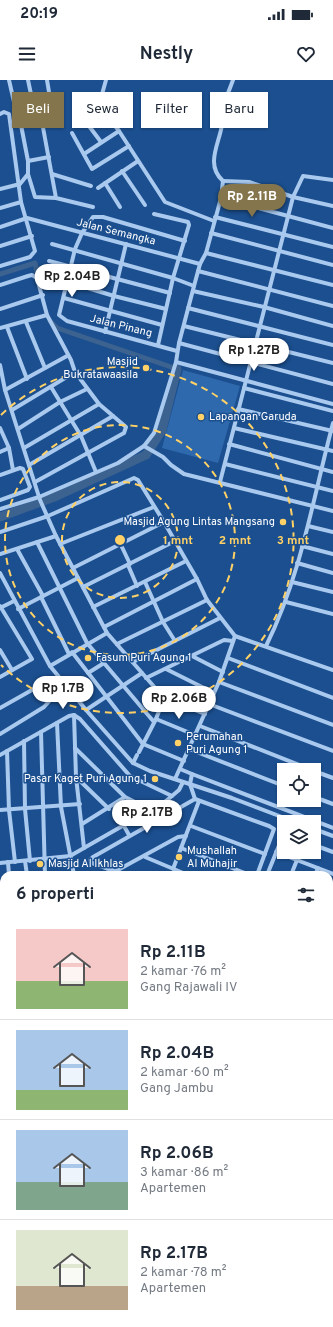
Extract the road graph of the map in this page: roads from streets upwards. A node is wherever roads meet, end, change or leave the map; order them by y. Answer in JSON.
{"nodes":[{"id":1,"x":9,"y":80,"type":"edge"},
{"id":2,"x":28,"y":80,"type":"edge"},
{"id":3,"x":47,"y":80,"type":"edge"},
{"id":4,"x":106,"y":80,"type":"edge"},
{"id":5,"x":233,"y":80,"type":"edge"},
{"id":6,"x":31,"y":92,"type":"edge"},
{"id":7,"x":49,"y":92,"type":"dead end"},
{"id":8,"x":102,"y":92,"type":"edge"},
{"id":9,"x":12,"y":93,"type":"edge"},
{"id":10,"x":0,"y":114,"type":"edge"},
{"id":11,"x":90,"y":128,"type":"edge"},
{"id":12,"x":117,"y":128,"type":"edge"},
{"id":13,"x":119,"y":131,"type":"junction"},
{"id":14,"x":72,"y":133,"type":"dead end"},
{"id":15,"x":101,"y":142,"type":"junction"},
{"id":16,"x":129,"y":146,"type":"junction"},
{"id":17,"x":84,"y":154,"type":"junction"},
{"id":18,"x":49,"y":157,"type":"junction"},
{"id":19,"x":28,"y":161,"type":"junction"},
{"id":20,"x":138,"y":161,"type":"junction"},
{"id":21,"x":122,"y":171,"type":"junction"},
{"id":22,"x":28,"y":174,"type":"junction"},
{"id":23,"x":52,"y":174,"type":"junction"},
{"id":24,"x":333,"y":180,"type":"edge"},
{"id":25,"x":223,"y":181,"type":"junction"},
{"id":26,"x":105,"y":183,"type":"junction"},
{"id":27,"x":20,"y":184,"type":"junction"},
{"id":28,"x":91,"y":186,"type":"dead end"},
{"id":29,"x":98,"y":188,"type":"dead end"},
{"id":30,"x":0,"y":189,"type":"edge"},
{"id":31,"x":293,"y":197,"type":"junction"},
{"id":32,"x":56,"y":198,"type":"junction"},
{"id":33,"x":220,"y":198,"type":"junction"},
{"id":34,"x":21,"y":202,"type":"junction"},
{"id":35,"x":145,"y":205,"type":"dead end"},
{"id":36,"x":333,"y":206,"type":"edge"},
{"id":37,"x":93,"y":207,"type":"dead end"},
{"id":38,"x":120,"y":207,"type":"dead end"},
{"id":39,"x":0,"y":208,"type":"edge"},
{"id":40,"x":154,"y":214,"type":"dead end"},
{"id":41,"x":288,"y":217,"type":"junction"},
{"id":42,"x":27,"y":218,"type":"junction"},
{"id":43,"x":214,"y":219,"type":"junction"},
{"id":44,"x":0,"y":227,"type":"edge"},
{"id":45,"x":333,"y":228,"type":"edge"},
{"id":46,"x":82,"y":233,"type":"junction"},
{"id":47,"x":211,"y":233,"type":"junction"},
{"id":48,"x":284,"y":235,"type":"junction"},
{"id":49,"x":32,"y":236,"type":"junction"},
{"id":50,"x":185,"y":241,"type":"junction"},
{"id":51,"x":52,"y":244,"type":"dead end"},
{"id":52,"x":126,"y":244,"type":"junction"},
{"id":53,"x":0,"y":246,"type":"edge"},
{"id":54,"x":333,"y":248,"type":"edge"},
{"id":55,"x":76,"y":249,"type":"junction"},
{"id":56,"x":278,"y":251,"type":"junction"},
{"id":57,"x":206,"y":253,"type":"junction"},
{"id":58,"x":180,"y":258,"type":"junction"},
{"id":59,"x":49,"y":260,"type":"dead end"},
{"id":60,"x":121,"y":263,"type":"junction"},
{"id":61,"x":200,"y":264,"type":"junction"},
{"id":62,"x":333,"y":265,"type":"edge"},
{"id":63,"x":0,"y":266,"type":"edge"},
{"id":64,"x":72,"y":266,"type":"junction"},
{"id":65,"x":274,"y":268,"type":"junction"},
{"id":66,"x":198,"y":271,"type":"junction"},
{"id":67,"x":48,"y":276,"type":"dead end"},
{"id":68,"x":174,"y":278,"type":"junction"},
{"id":69,"x":118,"y":279,"type":"junction"},
{"id":70,"x":68,"y":281,"type":"junction"},
{"id":71,"x":333,"y":284,"type":"edge"},
{"id":72,"x":0,"y":285,"type":"edge"},
{"id":73,"x":194,"y":289,"type":"junction"},
{"id":74,"x":268,"y":289,"type":"junction"},
{"id":75,"x":170,"y":293,"type":"junction"},
{"id":76,"x":43,"y":295,"type":"junction"},
{"id":77,"x":114,"y":296,"type":"junction"},
{"id":78,"x":64,"y":298,"type":"junction"},
{"id":79,"x":333,"y":306,"type":"edge"},
{"id":80,"x":264,"y":307,"type":"junction"},
{"id":81,"x":166,"y":308,"type":"junction"},
{"id":82,"x":188,"y":308,"type":"junction"},
{"id":83,"x":0,"y":309,"type":"edge"},
{"id":84,"x":110,"y":311,"type":"junction"},
{"id":85,"x":47,"y":315,"type":"junction"},
{"id":86,"x":26,"y":322,"type":"junction"},
{"id":87,"x":162,"y":325,"type":"junction"},
{"id":88,"x":184,"y":326,"type":"junction"},
{"id":89,"x":261,"y":326,"type":"junction"},
{"id":90,"x":333,"y":326,"type":"edge"},
{"id":91,"x":7,"y":327,"type":"junction"},
{"id":92,"x":0,"y":328,"type":"edge"},
{"id":93,"x":105,"y":332,"type":"junction"},
{"id":94,"x":179,"y":343,"type":"junction"},
{"id":95,"x":256,"y":344,"type":"junction"},
{"id":96,"x":158,"y":345,"type":"junction"},
{"id":97,"x":333,"y":345,"type":"edge"},
{"id":98,"x":177,"y":351,"type":"junction"},
{"id":99,"x":67,"y":356,"type":"junction"},
{"id":100,"x":176,"y":362,"type":"junction"},
{"id":101,"x":251,"y":363,"type":"junction"},
{"id":102,"x":333,"y":363,"type":"edge"},
{"id":103,"x":0,"y":365,"type":"edge"},
{"id":104,"x":45,"y":368,"type":"junction"},
{"id":105,"x":75,"y":372,"type":"junction"},
{"id":106,"x":27,"y":379,"type":"junction"},
{"id":107,"x":247,"y":382,"type":"junction"},
{"id":108,"x":333,"y":384,"type":"edge"},
{"id":109,"x":51,"y":387,"type":"junction"},
{"id":110,"x":244,"y":388,"type":"junction"},
{"id":111,"x":87,"y":389,"type":"junction"},
{"id":112,"x":6,"y":390,"type":"junction"},
{"id":113,"x":60,"y":402,"type":"junction"},
{"id":114,"x":99,"y":404,"type":"junction"},
{"id":115,"x":333,"y":404,"type":"edge"},
{"id":116,"x":238,"y":409,"type":"junction"},
{"id":117,"x":12,"y":410,"type":"junction"},
{"id":118,"x":333,"y":411,"type":"edge"},
{"id":119,"x":113,"y":416,"type":"junction"},
{"id":120,"x":71,"y":420,"type":"junction"},
{"id":121,"x":333,"y":423,"type":"edge"},
{"id":122,"x":234,"y":428,"type":"junction"},
{"id":123,"x":0,"y":429,"type":"edge"},
{"id":124,"x":18,"y":429,"type":"junction"},
{"id":125,"x":332,"y":431,"type":"edge"},
{"id":126,"x":80,"y":436,"type":"junction"},
{"id":127,"x":229,"y":444,"type":"junction"},
{"id":128,"x":146,"y":447,"type":"junction"},
{"id":129,"x":9,"y":448,"type":"junction"},
{"id":130,"x":24,"y":448,"type":"junction"},
{"id":131,"x":326,"y":449,"type":"junction"},
{"id":132,"x":333,"y":451,"type":"edge"},
{"id":133,"x":0,"y":452,"type":"edge"},
{"id":134,"x":87,"y":454,"type":"junction"},
{"id":135,"x":225,"y":464,"type":"junction"},
{"id":136,"x":29,"y":465,"type":"junction"},
{"id":137,"x":321,"y":469,"type":"junction"},
{"id":138,"x":13,"y":470,"type":"junction"},
{"id":139,"x":96,"y":472,"type":"junction"},
{"id":140,"x":333,"y":472,"type":"edge"},
{"id":141,"x":0,"y":475,"type":"edge"},
{"id":142,"x":35,"y":482,"type":"junction"},
{"id":143,"x":220,"y":482,"type":"junction"},
{"id":144,"x":316,"y":487,"type":"junction"},
{"id":145,"x":333,"y":491,"type":"edge"},
{"id":146,"x":40,"y":499,"type":"junction"},
{"id":147,"x":0,"y":500,"type":"edge"},
{"id":148,"x":314,"y":506,"type":"junction"},
{"id":149,"x":154,"y":507,"type":"junction"},
{"id":150,"x":0,"y":509,"type":"edge"},
{"id":151,"x":333,"y":511,"type":"edge"},
{"id":152,"x":48,"y":516,"type":"junction"},
{"id":153,"x":164,"y":522,"type":"junction"},
{"id":154,"x":308,"y":526,"type":"junction"},
{"id":155,"x":0,"y":532,"type":"edge"},
{"id":156,"x":333,"y":532,"type":"edge"},
{"id":157,"x":56,"y":536,"type":"junction"},
{"id":158,"x":175,"y":541,"type":"junction"},
{"id":159,"x":37,"y":542,"type":"junction"},
{"id":160,"x":60,"y":544,"type":"junction"},
{"id":161,"x":121,"y":545,"type":"junction"},
{"id":162,"x":302,"y":546,"type":"junction"},
{"id":163,"x":16,"y":549,"type":"junction"},
{"id":164,"x":0,"y":554,"type":"edge"},
{"id":165,"x":333,"y":554,"type":"edge"},
{"id":166,"x":186,"y":561,"type":"junction"},
{"id":167,"x":297,"y":563,"type":"junction"},
{"id":168,"x":129,"y":565,"type":"junction"},
{"id":169,"x":73,"y":568,"type":"junction"},
{"id":170,"x":0,"y":573,"type":"edge"},
{"id":171,"x":333,"y":573,"type":"edge"},
{"id":172,"x":78,"y":578,"type":"junction"},
{"id":173,"x":197,"y":579,"type":"junction"},
{"id":174,"x":145,"y":582,"type":"junction"},
{"id":175,"x":292,"y":582,"type":"junction"},
{"id":176,"x":137,"y":586,"type":"junction"},
{"id":177,"x":83,"y":587,"type":"junction"},
{"id":178,"x":59,"y":589,"type":"junction"},
{"id":179,"x":333,"y":592,"type":"edge"},
{"id":180,"x":42,"y":596,"type":"junction"},
{"id":181,"x":207,"y":600,"type":"junction"},
{"id":182,"x":14,"y":601,"type":"junction"},
{"id":183,"x":153,"y":602,"type":"junction"},
{"id":184,"x":285,"y":605,"type":"junction"},
{"id":185,"x":0,"y":607,"type":"edge"},
{"id":186,"x":93,"y":607,"type":"junction"},
{"id":187,"x":18,"y":610,"type":"junction"},
{"id":188,"x":333,"y":614,"type":"edge"},
{"id":189,"x":220,"y":618,"type":"junction"},
{"id":190,"x":162,"y":622,"type":"junction"},
{"id":191,"x":104,"y":627,"type":"junction"},
{"id":192,"x":107,"y":632,"type":"junction"},
{"id":193,"x":235,"y":636,"type":"junction"},
{"id":194,"x":175,"y":641,"type":"junction"},
{"id":195,"x":233,"y":641,"type":"junction"},
{"id":196,"x":87,"y":643,"type":"junction"},
{"id":197,"x":117,"y":644,"type":"junction"},
{"id":198,"x":266,"y":646,"type":"junction"},
{"id":199,"x":0,"y":651,"type":"edge"},
{"id":200,"x":71,"y":653,"type":"junction"},
{"id":201,"x":192,"y":656,"type":"junction"},
{"id":202,"x":228,"y":658,"type":"junction"},
{"id":203,"x":133,"y":662,"type":"junction"},
{"id":204,"x":104,"y":663,"type":"junction"},
{"id":205,"x":50,"y":666,"type":"junction"},
{"id":206,"x":166,"y":669,"type":"junction"},
{"id":207,"x":12,"y":670,"type":"junction"},
{"id":208,"x":333,"y":670,"type":"edge"},
{"id":209,"x":223,"y":672,"type":"junction"},
{"id":210,"x":88,"y":673,"type":"junction"},
{"id":211,"x":142,"y":673,"type":"junction"},
{"id":212,"x":0,"y":677,"type":"edge"},
{"id":213,"x":146,"y":678,"type":"junction"},
{"id":214,"x":63,"y":680,"type":"junction"},
{"id":215,"x":219,"y":682,"type":"junction"},
{"id":216,"x":123,"y":685,"type":"junction"},
{"id":217,"x":52,"y":689,"type":"junction"},
{"id":218,"x":214,"y":693,"type":"junction"},
{"id":219,"x":106,"y":697,"type":"junction"},
{"id":220,"x":164,"y":698,"type":"junction"},
{"id":221,"x":333,"y":698,"type":"edge"},
{"id":222,"x":208,"y":704,"type":"junction"},
{"id":223,"x":0,"y":708,"type":"edge"},
{"id":224,"x":86,"y":710,"type":"junction"},
{"id":225,"x":204,"y":714,"type":"junction"},
{"id":226,"x":74,"y":715,"type":"junction"},
{"id":227,"x":155,"y":721,"type":"junction"},
{"id":228,"x":57,"y":723,"type":"junction"},
{"id":229,"x":333,"y":725,"type":"edge"},
{"id":230,"x":200,"y":726,"type":"junction"},
{"id":231,"x":41,"y":732,"type":"junction"},
{"id":232,"x":0,"y":734,"type":"edge"},
{"id":233,"x":195,"y":735,"type":"junction"},
{"id":234,"x":24,"y":741,"type":"junction"},
{"id":235,"x":143,"y":744,"type":"junction"},
{"id":236,"x":75,"y":748,"type":"junction"},
{"id":237,"x":189,"y":749,"type":"junction"},
{"id":238,"x":7,"y":751,"type":"junction"},
{"id":239,"x":333,"y":751,"type":"edge"},
{"id":240,"x":0,"y":755,"type":"edge"},
{"id":241,"x":184,"y":761,"type":"junction"},
{"id":242,"x":133,"y":762,"type":"junction"},
{"id":243,"x":295,"y":763,"type":"edge"},
{"id":244,"x":180,"y":769,"type":"junction"},
{"id":245,"x":321,"y":773,"type":"edge"},
{"id":246,"x":192,"y":774,"type":"junction"},
{"id":247,"x":76,"y":777,"type":"junction"},
{"id":248,"x":333,"y":778,"type":"edge"},
{"id":249,"x":175,"y":780,"type":"junction"},
{"id":250,"x":182,"y":782,"type":"junction"},
{"id":251,"x":277,"y":783,"type":"edge"},
{"id":252,"x":190,"y":786,"type":"junction"},
{"id":253,"x":172,"y":796,"type":"junction"},
{"id":254,"x":125,"y":797,"type":"junction"},
{"id":255,"x":197,"y":800,"type":"junction"},
{"id":256,"x":321,"y":800,"type":"edge"},
{"id":257,"x":80,"y":804,"type":"junction"},
{"id":258,"x":333,"y":804,"type":"edge"},
{"id":259,"x":42,"y":807,"type":"junction"},
{"id":260,"x":61,"y":807,"type":"junction"},
{"id":261,"x":25,"y":809,"type":"junction"},
{"id":262,"x":108,"y":809,"type":"junction"},
{"id":263,"x":0,"y":810,"type":"edge"},
{"id":264,"x":9,"y":810,"type":"junction"},
{"id":265,"x":152,"y":810,"type":"junction"},
{"id":266,"x":277,"y":816,"type":"edge"},
{"id":267,"x":82,"y":824,"type":"junction"},
{"id":268,"x":124,"y":826,"type":"junction"},
{"id":269,"x":191,"y":826,"type":"junction"},
{"id":270,"x":333,"y":828,"type":"edge"},
{"id":271,"x":321,"y":832,"type":"edge"},
{"id":272,"x":129,"y":835,"type":"junction"},
{"id":273,"x":186,"y":836,"type":"junction"},
{"id":274,"x":333,"y":836,"type":"edge"},
{"id":275,"x":84,"y":848,"type":"junction"},
{"id":276,"x":181,"y":848,"type":"junction"},
{"id":277,"x":321,"y":848,"type":"edge"},
{"id":278,"x":276,"y":852,"type":"joint"},
{"id":279,"x":333,"y":852,"type":"edge"},
{"id":280,"x":265,"y":854,"type":"junction"},
{"id":281,"x":70,"y":856,"type":"junction"},
{"id":282,"x":145,"y":857,"type":"junction"},
{"id":283,"x":45,"y":860,"type":"junction"},
{"id":284,"x":297,"y":860,"type":"junction"},
{"id":285,"x":28,"y":861,"type":"junction"},
{"id":286,"x":8,"y":862,"type":"junction"},
{"id":287,"x":15,"y":862,"type":"junction"},
{"id":288,"x":0,"y":863,"type":"edge"},
{"id":289,"x":318,"y":868,"type":"junction"},
{"id":290,"x":173,"y":869,"type":"junction"},
{"id":291,"x":9,"y":871,"type":"edge"},
{"id":292,"x":27,"y":871,"type":"edge"},
{"id":293,"x":45,"y":871,"type":"edge"},
{"id":294,"x":73,"y":871,"type":"edge"},
{"id":295,"x":116,"y":871,"type":"joint"},
{"id":296,"x":178,"y":871,"type":"edge"},
{"id":297,"x":240,"y":871,"type":"edge"},
{"id":298,"x":259,"y":871,"type":"edge"},
{"id":299,"x":269,"y":871,"type":"edge"},
{"id":300,"x":293,"y":871,"type":"edge"},
{"id":301,"x":317,"y":871,"type":"edge"},
{"id":302,"x":326,"y":871,"type":"edge"}],
"edges":[{"from":1,"to":9,"type":"street"},
{"from":2,"to":6,"type":"street"},
{"from":3,"to":7,"type":"street"},
{"from":4,"to":8,"type":"street"},
{"from":5,"to":25,"type":"street"},
{"from":10,"to":27,"type":"street"},
{"from":11,"to":15,"type":"street"},
{"from":12,"to":13,"type":"street"},
{"from":13,"to":15,"type":"street"},
{"from":13,"to":16,"type":"street"},
{"from":14,"to":17,"type":"street"},
{"from":15,"to":17,"type":"street"},
{"from":16,"to":17,"type":"street"},
{"from":16,"to":20,"type":"street"},
{"from":18,"to":19,"type":"street"},
{"from":18,"to":19,"type":"street"},
{"from":18,"to":23,"type":"street"},
{"from":19,"to":22,"type":"street"},
{"from":20,"to":21,"type":"street"},
{"from":20,"to":43,"type":"street"},
{"from":21,"to":26,"type":"street"},
{"from":21,"to":35,"type":"street"},
{"from":22,"to":27,"type":"street"},
{"from":22,"to":32,"type":"street"},
{"from":23,"to":28,"type":"street"},
{"from":23,"to":32,"type":"street"},
{"from":24,"to":31,"type":"street"},
{"from":25,"to":31,"type":"street"},
{"from":25,"to":33,"type":"street"},
{"from":26,"to":29,"type":"street"},
{"from":26,"to":38,"type":"street"},
{"from":27,"to":30,"type":"street"},
{"from":27,"to":34,"type":"street"},
{"from":31,"to":36,"type":"street"},
{"from":31,"to":41,"type":"street"},
{"from":32,"to":37,"type":"street"},
{"from":33,"to":41,"type":"street"},
{"from":33,"to":43,"type":"street"},
{"from":34,"to":39,"type":"street"},
{"from":34,"to":42,"type":"street"},
{"from":40,"to":50,"type":"street"},
{"from":41,"to":45,"type":"street"},
{"from":41,"to":48,"type":"street"},
{"from":42,"to":44,"type":"street"},
{"from":42,"to":46,"type":"street","name":"Jalan Semangka"},
{"from":42,"to":49,"type":"street"},
{"from":43,"to":47,"type":"street"},
{"from":43,"to":48,"type":"street"},
{"from":46,"to":50,"type":"street"},
{"from":46,"to":52,"type":"street","name":"Jalan Semangka"},
{"from":46,"to":55,"type":"street"},
{"from":47,"to":56,"type":"street"},
{"from":47,"to":57,"type":"street"},
{"from":48,"to":54,"type":"street"},
{"from":48,"to":56,"type":"street"},
{"from":49,"to":53,"type":"street"},
{"from":49,"to":63,"type":"street"},
{"from":50,"to":58,"type":"street"},
{"from":51,"to":55,"type":"street"},
{"from":52,"to":58,"type":"street","name":"Jalan Semangka"},
{"from":52,"to":60,"type":"street"},
{"from":55,"to":60,"type":"street"},
{"from":55,"to":64,"type":"street"},
{"from":56,"to":62,"type":"street"},
{"from":56,"to":65,"type":"street"},
{"from":57,"to":61,"type":"street"},
{"from":57,"to":65,"type":"street"},
{"from":58,"to":61,"type":"street","name":"Jalan Semangka"},
{"from":58,"to":68,"type":"street"},
{"from":59,"to":64,"type":"street"},
{"from":60,"to":68,"type":"street"},
{"from":60,"to":69,"type":"street"},
{"from":61,"to":66,"type":"street"},
{"from":64,"to":69,"type":"street"},
{"from":64,"to":70,"type":"street"},
{"from":65,"to":71,"type":"street"},
{"from":65,"to":74,"type":"street"},
{"from":66,"to":73,"type":"street"},
{"from":66,"to":74,"type":"street"},
{"from":67,"to":70,"type":"street"},
{"from":68,"to":73,"type":"street"},
{"from":68,"to":75,"type":"street"},
{"from":69,"to":75,"type":"street"},
{"from":69,"to":77,"type":"street"},
{"from":70,"to":77,"type":"street"},
{"from":70,"to":78,"type":"street"},
{"from":72,"to":76,"type":"street"},
{"from":73,"to":80,"type":"street"},
{"from":73,"to":82,"type":"street"},
{"from":74,"to":79,"type":"street"},
{"from":74,"to":80,"type":"street"},
{"from":75,"to":81,"type":"street"},
{"from":76,"to":83,"type":"street"},
{"from":76,"to":85,"type":"street"},
{"from":77,"to":81,"type":"street"},
{"from":77,"to":84,"type":"street"},
{"from":78,"to":84,"type":"street"},
{"from":78,"to":93,"type":"street","name":"Jalan Pinang"},
{"from":80,"to":89,"type":"street"},
{"from":80,"to":90,"type":"street"},
{"from":81,"to":87,"type":"street"},
{"from":82,"to":88,"type":"street"},
{"from":82,"to":89,"type":"street"},
{"from":84,"to":87,"type":"street"},
{"from":84,"to":93,"type":"street"},
{"from":85,"to":86,"type":"street"},
{"from":85,"to":99,"type":"street"},
{"from":86,"to":91,"type":"street"},
{"from":86,"to":104,"type":"street"},
{"from":87,"to":96,"type":"street"},
{"from":88,"to":94,"type":"street"},
{"from":88,"to":95,"type":"street"},
{"from":89,"to":95,"type":"street"},
{"from":89,"to":97,"type":"street"},
{"from":91,"to":92,"type":"street"},
{"from":91,"to":106,"type":"street"},
{"from":93,"to":96,"type":"street","name":"Jalan Pinang"},
{"from":94,"to":98,"type":"street"},
{"from":94,"to":101,"type":"street"},
{"from":95,"to":101,"type":"street"},
{"from":95,"to":102,"type":"street"},
{"from":96,"to":98,"type":"street","name":"Jalan Pinang"},
{"from":98,"to":100,"type":"street"},
{"from":99,"to":104,"type":"street"},
{"from":99,"to":105,"type":"street"},
{"from":100,"to":107,"type":"street"},
{"from":100,"to":128,"type":"street"},
{"from":101,"to":107,"type":"street"},
{"from":101,"to":108,"type":"street"},
{"from":103,"to":112,"type":"street"},
{"from":104,"to":106,"type":"street"},
{"from":105,"to":109,"type":"street"},
{"from":105,"to":111,"type":"street"},
{"from":106,"to":112,"type":"street"},
{"from":107,"to":110,"type":"street"},
{"from":107,"to":115,"type":"street"},
{"from":109,"to":113,"type":"street"},
{"from":109,"to":117,"type":"street"},
{"from":110,"to":116,"type":"street"},
{"from":110,"to":118,"type":"street"},
{"from":111,"to":113,"type":"street"},
{"from":111,"to":114,"type":"street"},
{"from":112,"to":117,"type":"street"},
{"from":113,"to":120,"type":"street"},
{"from":113,"to":124,"type":"street"},
{"from":114,"to":119,"type":"street"},
{"from":114,"to":120,"type":"street"},
{"from":116,"to":122,"type":"street"},
{"from":116,"to":125,"type":"street"},
{"from":117,"to":124,"type":"street"},
{"from":119,"to":126,"type":"street"},
{"from":119,"to":134,"type":"street"},
{"from":120,"to":126,"type":"street"},
{"from":120,"to":130,"type":"street"},
{"from":121,"to":125,"type":"street"},
{"from":122,"to":127,"type":"street"},
{"from":122,"to":131,"type":"street"},
{"from":123,"to":129,"type":"street"},
{"from":124,"to":130,"type":"street"},
{"from":125,"to":131,"type":"street"},
{"from":126,"to":134,"type":"street"},
{"from":126,"to":136,"type":"street"},
{"from":127,"to":135,"type":"street"},
{"from":127,"to":137,"type":"street"},
{"from":128,"to":139,"type":"street"},
{"from":128,"to":143,"type":"street"},
{"from":129,"to":133,"type":"street"},
{"from":129,"to":138,"type":"street"},
{"from":130,"to":136,"type":"street"},
{"from":131,"to":132,"type":"street"},
{"from":131,"to":137,"type":"street"},
{"from":134,"to":139,"type":"street"},
{"from":134,"to":142,"type":"street"},
{"from":135,"to":143,"type":"street"},
{"from":135,"to":144,"type":"street"},
{"from":136,"to":142,"type":"street"},
{"from":137,"to":140,"type":"street"},
{"from":137,"to":144,"type":"street"},
{"from":138,"to":141,"type":"street"},
{"from":138,"to":147,"type":"street"},
{"from":139,"to":146,"type":"street"},
{"from":142,"to":146,"type":"street"},
{"from":143,"to":148,"type":"street"},
{"from":144,"to":145,"type":"street"},
{"from":144,"to":148,"type":"street"},
{"from":146,"to":150,"type":"street"},
{"from":146,"to":152,"type":"street"},
{"from":148,"to":151,"type":"street"},
{"from":148,"to":154,"type":"street"},
{"from":149,"to":152,"type":"street"},
{"from":149,"to":153,"type":"street"},
{"from":149,"to":160,"type":"street"},
{"from":152,"to":155,"type":"street"},
{"from":152,"to":157,"type":"street"},
{"from":153,"to":158,"type":"street"},
{"from":153,"to":161,"type":"street"},
{"from":154,"to":156,"type":"street"},
{"from":154,"to":162,"type":"street"},
{"from":157,"to":159,"type":"street"},
{"from":157,"to":160,"type":"street"},
{"from":158,"to":166,"type":"street"},
{"from":158,"to":168,"type":"street"},
{"from":159,"to":163,"type":"street"},
{"from":159,"to":178,"type":"street"},
{"from":160,"to":169,"type":"street"},
{"from":161,"to":168,"type":"street"},
{"from":161,"to":169,"type":"street"},
{"from":162,"to":165,"type":"street"},
{"from":162,"to":167,"type":"street"},
{"from":163,"to":164,"type":"street"},
{"from":163,"to":180,"type":"street"},
{"from":166,"to":173,"type":"street"},
{"from":166,"to":174,"type":"street"},
{"from":167,"to":171,"type":"street"},
{"from":167,"to":175,"type":"street"},
{"from":168,"to":176,"type":"street"},
{"from":168,"to":177,"type":"street"},
{"from":169,"to":172,"type":"street"},
{"from":170,"to":182,"type":"street"},
{"from":172,"to":177,"type":"street"},
{"from":172,"to":178,"type":"street"},
{"from":173,"to":181,"type":"street"},
{"from":173,"to":183,"type":"street"},
{"from":174,"to":176,"type":"street"},
{"from":174,"to":183,"type":"street"},
{"from":175,"to":179,"type":"street"},
{"from":175,"to":184,"type":"street"},
{"from":176,"to":186,"type":"street"},
{"from":177,"to":186,"type":"street"},
{"from":178,"to":180,"type":"street"},
{"from":178,"to":196,"type":"street"},
{"from":180,"to":187,"type":"street"},
{"from":180,"to":200,"type":"street"},
{"from":181,"to":189,"type":"street"},
{"from":181,"to":190,"type":"street"},
{"from":182,"to":185,"type":"street"},
{"from":182,"to":187,"type":"street"},
{"from":183,"to":190,"type":"street"},
{"from":183,"to":191,"type":"street"},
{"from":184,"to":188,"type":"street"},
{"from":184,"to":198,"type":"street"},
{"from":185,"to":207,"type":"street"},
{"from":186,"to":191,"type":"street"},
{"from":187,"to":205,"type":"street"},
{"from":189,"to":193,"type":"street"},
{"from":189,"to":194,"type":"street"},
{"from":190,"to":194,"type":"street"},
{"from":190,"to":197,"type":"street"},
{"from":191,"to":192,"type":"street"},
{"from":192,"to":196,"type":"street"},
{"from":192,"to":197,"type":"street"},
{"from":193,"to":195,"type":"street"},
{"from":193,"to":198,"type":"street"},
{"from":194,"to":203,"type":"street"},
{"from":195,"to":201,"type":"street"},
{"from":195,"to":202,"type":"street"},
{"from":196,"to":200,"type":"street"},
{"from":196,"to":204,"type":"street"},
{"from":197,"to":203,"type":"street"},
{"from":198,"to":208,"type":"street"},
{"from":199,"to":207,"type":"street"},
{"from":200,"to":205,"type":"street"},
{"from":200,"to":210,"type":"street"},
{"from":201,"to":206,"type":"street"},
{"from":201,"to":209,"type":"street"},
{"from":202,"to":209,"type":"street"},
{"from":202,"to":221,"type":"street"},
{"from":203,"to":211,"type":"street"},
{"from":204,"to":210,"type":"street"},
{"from":204,"to":216,"type":"street"},
{"from":205,"to":214,"type":"street"},
{"from":206,"to":213,"type":"street"},
{"from":206,"to":218,"type":"street"},
{"from":207,"to":212,"type":"street"},
{"from":209,"to":215,"type":"street"},
{"from":210,"to":219,"type":"street"},
{"from":211,"to":213,"type":"street"},
{"from":211,"to":216,"type":"street"},
{"from":213,"to":220,"type":"street"},
{"from":214,"to":217,"type":"street"},
{"from":214,"to":224,"type":"street"},
{"from":215,"to":218,"type":"street"},
{"from":215,"to":229,"type":"street"},
{"from":216,"to":219,"type":"street"},
{"from":216,"to":227,"type":"street"},
{"from":217,"to":223,"type":"street"},
{"from":217,"to":232,"type":"street"},
{"from":218,"to":222,"type":"street"},
{"from":219,"to":224,"type":"street"},
{"from":219,"to":235,"type":"street"},
{"from":220,"to":225,"type":"street"},
{"from":220,"to":227,"type":"street"},
{"from":222,"to":225,"type":"street"},
{"from":222,"to":239,"type":"street"},
{"from":224,"to":242,"type":"street"},
{"from":225,"to":230,"type":"street"},
{"from":226,"to":228,"type":"street"},
{"from":226,"to":236,"type":"street"},
{"from":226,"to":253,"type":"street"},
{"from":227,"to":233,"type":"street"},
{"from":227,"to":235,"type":"street"},
{"from":228,"to":231,"type":"street"},
{"from":228,"to":260,"type":"street"},
{"from":230,"to":233,"type":"street"},
{"from":230,"to":243,"type":"street"},
{"from":231,"to":234,"type":"street"},
{"from":231,"to":259,"type":"street"},
{"from":233,"to":237,"type":"street"},
{"from":234,"to":238,"type":"street"},
{"from":234,"to":261,"type":"street"},
{"from":235,"to":241,"type":"street"},
{"from":235,"to":242,"type":"street"},
{"from":236,"to":247,"type":"street"},
{"from":236,"to":254,"type":"street"},
{"from":237,"to":241,"type":"street"},
{"from":237,"to":251,"type":"street"},
{"from":238,"to":240,"type":"street"},
{"from":238,"to":264,"type":"street"},
{"from":241,"to":244,"type":"street"},
{"from":242,"to":249,"type":"street"},
{"from":244,"to":246,"type":"street"},
{"from":244,"to":249,"type":"street"},
{"from":245,"to":248,"type":"street"},
{"from":246,"to":252,"type":"street"},
{"from":246,"to":270,"type":"street"},
{"from":247,"to":257,"type":"street"},
{"from":247,"to":262,"type":"street"},
{"from":249,"to":250,"type":"street"},
{"from":250,"to":252,"type":"street"},
{"from":250,"to":253,"type":"street"},
{"from":252,"to":255,"type":"street"},
{"from":252,"to":266,"type":"street"},
{"from":253,"to":265,"type":"street"},
{"from":254,"to":262,"type":"street"},
{"from":254,"to":265,"type":"street"},
{"from":255,"to":269,"type":"street"},
{"from":255,"to":272,"type":"street"},
{"from":255,"to":280,"type":"street"},
{"from":256,"to":258,"type":"street"},
{"from":257,"to":260,"type":"street"},
{"from":257,"to":267,"type":"street"},
{"from":259,"to":260,"type":"street"},
{"from":259,"to":261,"type":"street"},
{"from":259,"to":283,"type":"street"},
{"from":260,"to":281,"type":"street"},
{"from":261,"to":264,"type":"street"},
{"from":261,"to":285,"type":"street"},
{"from":262,"to":267,"type":"street"},
{"from":263,"to":264,"type":"street"},
{"from":264,"to":287,"type":"street"},
{"from":265,"to":268,"type":"street"},
{"from":267,"to":275,"type":"street"},
{"from":268,"to":272,"type":"street"},
{"from":268,"to":275,"type":"street"},
{"from":269,"to":273,"type":"street"},
{"from":269,"to":280,"type":"street"},
{"from":271,"to":274,"type":"street"},
{"from":272,"to":295,"type":"street"},
{"from":273,"to":276,"type":"street"},
{"from":273,"to":282,"type":"street"},
{"from":275,"to":281,"type":"street"},
{"from":276,"to":290,"type":"street"},
{"from":276,"to":297,"type":"street"},
{"from":277,"to":279,"type":"street"},
{"from":278,"to":284,"type":"street"},
{"from":278,"to":299,"type":"street"},
{"from":280,"to":298,"type":"street"},
{"from":281,"to":283,"type":"street"},
{"from":281,"to":294,"type":"street"},
{"from":282,"to":290,"type":"street"},
{"from":282,"to":295,"type":"street"},
{"from":283,"to":285,"type":"street"},
{"from":283,"to":293,"type":"street"},
{"from":284,"to":289,"type":"street"},
{"from":284,"to":300,"type":"street"},
{"from":285,"to":287,"type":"street"},
{"from":285,"to":292,"type":"street"},
{"from":286,"to":287,"type":"street"},
{"from":286,"to":288,"type":"street"},
{"from":286,"to":291,"type":"street"},
{"from":289,"to":301,"type":"street"},
{"from":289,"to":302,"type":"street"},
{"from":290,"to":296,"type":"street"}]}
